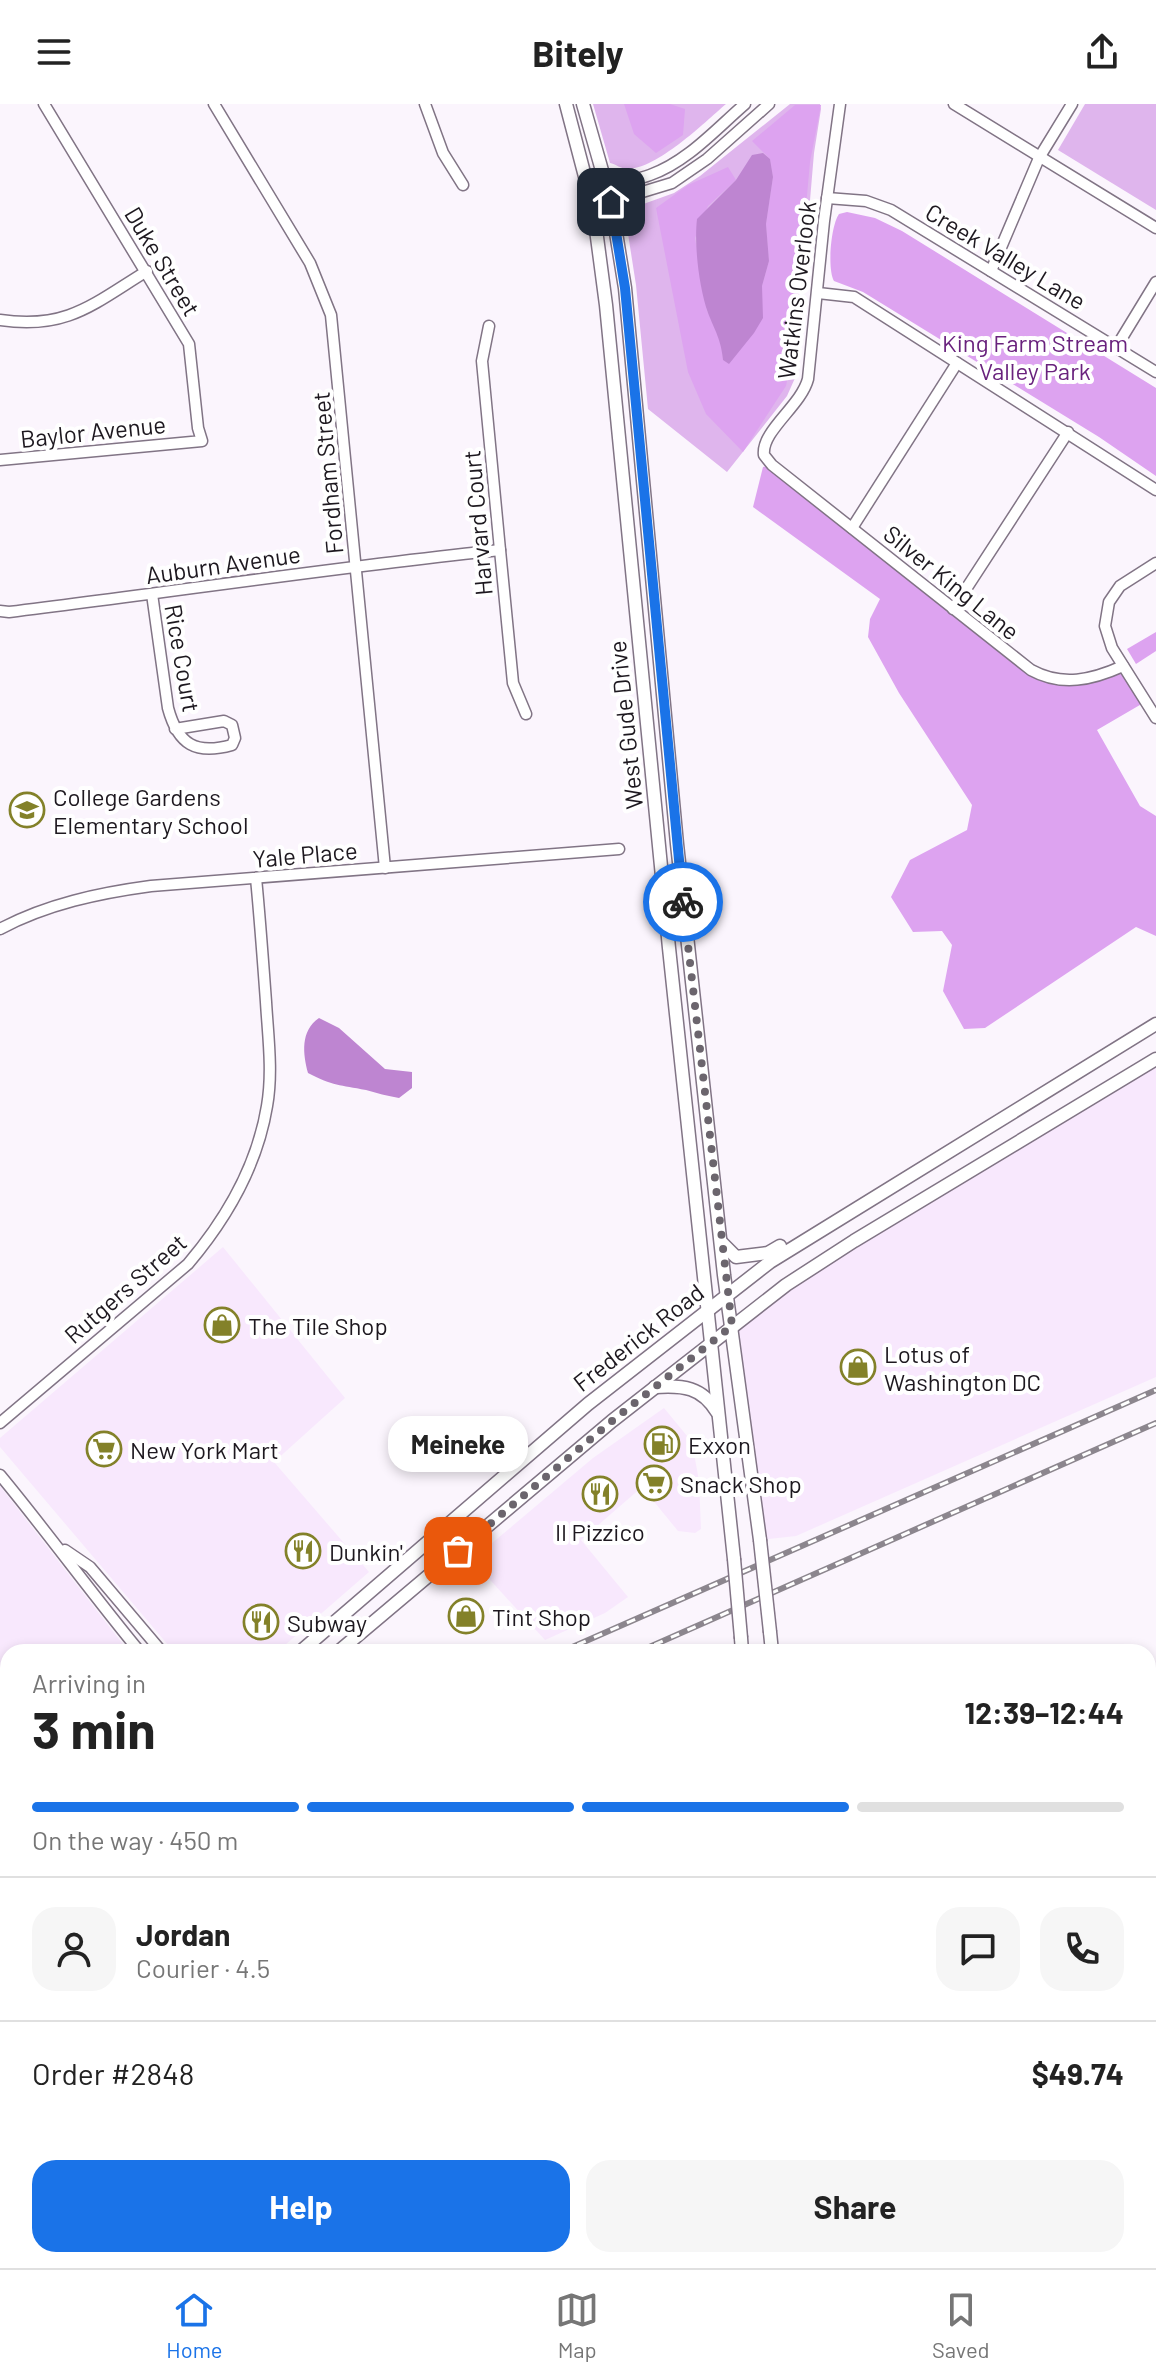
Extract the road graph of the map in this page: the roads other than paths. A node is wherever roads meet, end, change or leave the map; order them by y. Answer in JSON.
{"nodes":[{"id":1,"x":44,"y":104,"type":"edge"},
{"id":2,"x":214,"y":104,"type":"edge"},
{"id":3,"x":425,"y":104,"type":"edge"},
{"id":4,"x":566,"y":104,"type":"edge"},
{"id":5,"x":583,"y":104,"type":"edge"},
{"id":6,"x":745,"y":104,"type":"edge"},
{"id":7,"x":769,"y":104,"type":"edge"},
{"id":8,"x":840,"y":104,"type":"edge"},
{"id":9,"x":954,"y":104,"type":"edge"},
{"id":10,"x":1072,"y":104,"type":"edge"},
{"id":11,"x":1039,"y":158,"type":"junction"},
{"id":12,"x":463,"y":185,"type":"dead end"},
{"id":13,"x":607,"y":185,"type":"junction"},
{"id":14,"x":588,"y":189,"type":"junction"},
{"id":15,"x":827,"y":198,"type":"junction"},
{"id":16,"x":611,"y":202,"type":"junction"},
{"id":17,"x":593,"y":207,"type":"junction"},
{"id":18,"x":1156,"y":228,"type":"edge"},
{"id":19,"x":147,"y":271,"type":"junction"},
{"id":20,"x":991,"y":271,"type":"junction"},
{"id":21,"x":1156,"y":282,"type":"edge"},
{"id":22,"x":818,"y":293,"type":"junction"},
{"id":23,"x":0,"y":320,"type":"edge"},
{"id":24,"x":489,"y":326,"type":"dead end"},
{"id":25,"x":1117,"y":346,"type":"junction"},
{"id":26,"x":957,"y":363,"type":"junction"},
{"id":27,"x":1156,"y":372,"type":"edge"},
{"id":28,"x":1068,"y":432,"type":"junction"},
{"id":29,"x":189,"y":442,"type":"joint"},
{"id":30,"x":0,"y":460,"type":"edge"},
{"id":31,"x":772,"y":465,"type":"joint"},
{"id":32,"x":1156,"y":490,"type":"edge"},
{"id":33,"x":852,"y":528,"type":"junction"},
{"id":34,"x":500,"y":550,"type":"junction"},
{"id":35,"x":1156,"y":563,"type":"edge"},
{"id":36,"x":356,"y":565,"type":"junction"},
{"id":37,"x":152,"y":594,"type":"junction"},
{"id":38,"x":953,"y":609,"type":"junction"},
{"id":39,"x":0,"y":611,"type":"edge"},
{"id":40,"x":1123,"y":666,"type":"junction"},
{"id":41,"x":526,"y":714,"type":"dead end"},
{"id":42,"x":1156,"y":718,"type":"edge"},
{"id":43,"x":175,"y":729,"type":"junction"},
{"id":44,"x":619,"y":849,"type":"dead end"},
{"id":45,"x":385,"y":868,"type":"junction"},
{"id":46,"x":256,"y":878,"type":"junction"},
{"id":47,"x":0,"y":929,"type":"edge"},
{"id":48,"x":1156,"y":1024,"type":"edge"},
{"id":49,"x":1156,"y":1059,"type":"edge"},
{"id":50,"x":806,"y":1240,"type":"junction"},
{"id":51,"x":721,"y":1242,"type":"junction"},
{"id":52,"x":728,"y":1294,"type":"junction"},
{"id":53,"x":707,"y":1311,"type":"junction"},
{"id":54,"x":732,"y":1326,"type":"junction"},
{"id":55,"x":711,"y":1344,"type":"junction"},
{"id":56,"x":655,"y":1387,"type":"junction"},
{"id":57,"x":718,"y":1414,"type":"junction"},
{"id":58,"x":0,"y":1423,"type":"edge"},
{"id":59,"x":0,"y":1475,"type":"edge"},
{"id":60,"x":60,"y":1547,"type":"junction"},
{"id":61,"x":133,"y":1644,"type":"edge"},
{"id":62,"x":155,"y":1644,"type":"edge"},
{"id":63,"x":309,"y":1644,"type":"edge"},
{"id":64,"x":348,"y":1644,"type":"edge"},
{"id":65,"x":741,"y":1644,"type":"edge"},
{"id":66,"x":771,"y":1644,"type":"edge"}],
"edges":[{"from":1,"to":19,"type":"street","name":"Duke Street"},
{"from":2,"to":36,"type":"street","name":"Fordham Street"},
{"from":3,"to":12,"type":"street"},
{"from":4,"to":14,"type":"main road","name":"West Gude Drive"},
{"from":5,"to":13,"type":"main road","name":"West Gude Drive"},
{"from":6,"to":13,"type":"street"},
{"from":7,"to":16,"type":"street"},
{"from":8,"to":15,"type":"street","name":"Watkins Overlook"},
{"from":9,"to":11,"type":"street"},
{"from":10,"to":11,"type":"street"},
{"from":11,"to":18,"type":"street"},
{"from":11,"to":20,"type":"street"},
{"from":13,"to":14,"type":"street"},
{"from":13,"to":16,"type":"main road","name":"West Gude Drive"},
{"from":14,"to":17,"type":"main road","name":"West Gude Drive"},
{"from":15,"to":20,"type":"street","name":"Creek Valley Lane"},
{"from":15,"to":22,"type":"street","name":"Watkins Overlook"},
{"from":16,"to":17,"type":"street"},
{"from":16,"to":51,"type":"main road","name":"West Gude Drive"},
{"from":17,"to":53,"type":"main road","name":"West Gude Drive"},
{"from":19,"to":23,"type":"street"},
{"from":19,"to":29,"type":"street","name":"Duke Street"},
{"from":20,"to":25,"type":"street","name":"Creek Valley Lane"},
{"from":21,"to":25,"type":"street"},
{"from":22,"to":26,"type":"street"},
{"from":22,"to":31,"type":"street","name":"Watkins Overlook"},
{"from":24,"to":34,"type":"street","name":"Harvard Court"},
{"from":25,"to":27,"type":"street","name":"Creek Valley Lane"},
{"from":26,"to":28,"type":"street"},
{"from":26,"to":33,"type":"street"},
{"from":28,"to":32,"type":"street"},
{"from":28,"to":38,"type":"street"},
{"from":29,"to":30,"type":"street","name":"Baylor Avenue"},
{"from":31,"to":33,"type":"street","name":"Silver King Lane"},
{"from":33,"to":38,"type":"street","name":"Silver King Lane"},
{"from":34,"to":36,"type":"street","name":"Auburn Avenue"},
{"from":34,"to":41,"type":"street","name":"Harvard Court"},
{"from":35,"to":40,"type":"street"},
{"from":36,"to":37,"type":"street","name":"Auburn Avenue"},
{"from":36,"to":45,"type":"street","name":"Fordham Street"},
{"from":37,"to":39,"type":"street","name":"Auburn Avenue"},
{"from":37,"to":43,"type":"street","name":"Rice Court"},
{"from":38,"to":40,"type":"street","name":"Silver King Lane"},
{"from":40,"to":42,"type":"street"},
{"from":43,"to":43,"type":"street","name":"Rice Court"},
{"from":44,"to":45,"type":"street","name":"Yale Place"},
{"from":45,"to":46,"type":"street","name":"Yale Place"},
{"from":46,"to":47,"type":"street","name":"Yale Place"},
{"from":46,"to":58,"type":"street","name":"Rutgers Street"},
{"from":48,"to":50,"type":"main road","name":"Frederick Road"},
{"from":49,"to":54,"type":"main road","name":"Frederick Road"},
{"from":50,"to":51,"type":"main road"},
{"from":50,"to":52,"type":"main road","name":"Frederick Road"},
{"from":51,"to":52,"type":"main road","name":"West Gude Drive"},
{"from":52,"to":53,"type":"main road","name":"Frederick Road"},
{"from":52,"to":54,"type":"main road","name":"West Gude Drive"},
{"from":53,"to":55,"type":"main road","name":"West Gude Drive"},
{"from":53,"to":63,"type":"main road","name":"Frederick Road"},
{"from":54,"to":55,"type":"main road","name":"Frederick Road"},
{"from":54,"to":66,"type":"main road","name":"West Gude Drive","bridge":true},
{"from":55,"to":56,"type":"main road","name":"Frederick Road"},
{"from":55,"to":57,"type":"main road","name":"West Gude Drive"},
{"from":56,"to":57,"type":"main road"},
{"from":56,"to":64,"type":"main road","name":"Frederick Road"},
{"from":57,"to":65,"type":"main road","name":"West Gude Drive","bridge":true},
{"from":59,"to":60,"type":"street"},
{"from":60,"to":61,"type":"street"},
{"from":60,"to":62,"type":"street"}]}
